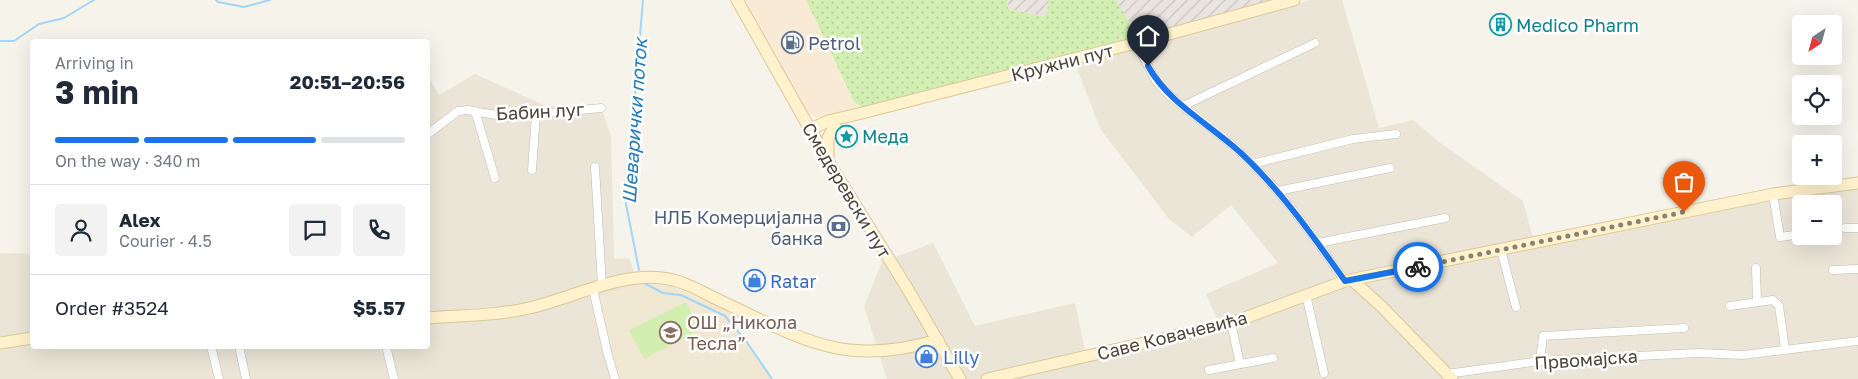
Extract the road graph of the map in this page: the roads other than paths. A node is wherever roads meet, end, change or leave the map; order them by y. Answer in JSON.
{"nodes":[{"id":1,"x":737,"y":0,"type":"edge"},
{"id":2,"x":1294,"y":0,"type":"edge"},
{"id":3,"x":1136,"y":43,"type":"junction"},
{"id":4,"x":1315,"y":44,"type":"dead end"},
{"id":5,"x":1182,"y":106,"type":"junction"},
{"id":6,"x":601,"y":108,"type":"dead end"},
{"id":7,"x":475,"y":111,"type":"junction"},
{"id":8,"x":800,"y":113,"type":"junction"},
{"id":9,"x":536,"y":114,"type":"junction"},
{"id":10,"x":832,"y":123,"type":"junction"},
{"id":11,"x":430,"y":132,"type":"edge"},
{"id":12,"x":811,"y":132,"type":"junction"},
{"id":13,"x":1396,"y":134,"type":"dead end"},
{"id":14,"x":828,"y":161,"type":"junction"},
{"id":15,"x":1252,"y":164,"type":"junction"},
{"id":16,"x":595,"y":167,"type":"dead end"},
{"id":17,"x":1390,"y":168,"type":"dead end"},
{"id":18,"x":532,"y":170,"type":"dead end"},
{"id":19,"x":495,"y":178,"type":"dead end"},
{"id":20,"x":1858,"y":184,"type":"edge"},
{"id":21,"x":1278,"y":191,"type":"junction"},
{"id":22,"x":1773,"y":194,"type":"junction"},
{"id":23,"x":1445,"y":218,"type":"dead end"},
{"id":24,"x":1845,"y":228,"type":"dead end"},
{"id":25,"x":1858,"y":228,"type":"edge"},
{"id":26,"x":1792,"y":235,"type":"edge"},
{"id":27,"x":1318,"y":243,"type":"junction"},
{"id":28,"x":1501,"y":250,"type":"junction"},
{"id":29,"x":1756,"y":268,"type":"dead end"},
{"id":30,"x":1858,"y":269,"type":"edge"},
{"id":31,"x":1833,"y":270,"type":"dead end"},
{"id":32,"x":1348,"y":281,"type":"junction"},
{"id":33,"x":598,"y":288,"type":"junction"},
{"id":34,"x":1306,"y":295,"type":"junction"},
{"id":35,"x":1757,"y":302,"type":"junction"},
{"id":36,"x":1730,"y":306,"type":"dead end"},
{"id":37,"x":1516,"y":307,"type":"dead end"},
{"id":38,"x":430,"y":318,"type":"edge"},
{"id":39,"x":1231,"y":323,"type":"junction"},
{"id":40,"x":1684,"y":328,"type":"dead end"},
{"id":41,"x":30,"y":338,"type":"edge"},
{"id":42,"x":938,"y":340,"type":"junction"},
{"id":43,"x":1858,"y":341,"type":"edge"},
{"id":44,"x":0,"y":343,"type":"edge"},
{"id":45,"x":212,"y":349,"type":"edge"},
{"id":46,"x":240,"y":349,"type":"edge"},
{"id":47,"x":387,"y":349,"type":"edge"},
{"id":48,"x":1785,"y":349,"type":"junction"},
{"id":49,"x":1273,"y":358,"type":"dead end"},
{"id":50,"x":1540,"y":361,"type":"junction"},
{"id":51,"x":1240,"y":364,"type":"junction"},
{"id":52,"x":1209,"y":370,"type":"dead end"},
{"id":53,"x":1324,"y":373,"type":"dead end"},
{"id":54,"x":1449,"y":376,"type":"edge"},
{"id":55,"x":219,"y":379,"type":"edge"},
{"id":56,"x":246,"y":379,"type":"edge"},
{"id":57,"x":394,"y":379,"type":"edge"},
{"id":58,"x":615,"y":379,"type":"edge"},
{"id":59,"x":960,"y":379,"type":"edge"},
{"id":60,"x":986,"y":379,"type":"edge"}],
"edges":[{"from":1,"to":8,"type":"street","name":"Смедеревски пут"},
{"from":2,"to":3,"type":"street","name":"Кружни пут"},
{"from":3,"to":5,"type":"street","name":"Првомајска"},
{"from":3,"to":10,"type":"street","name":"Кружни пут"},
{"from":4,"to":5,"type":"street"},
{"from":5,"to":15,"type":"street","name":"Првомајска"},
{"from":6,"to":9,"type":"street","name":"Бабин луг"},
{"from":7,"to":9,"type":"street","name":"Бабин луг"},
{"from":7,"to":11,"type":"street","name":"Бабин луг"},
{"from":7,"to":19,"type":"street"},
{"from":8,"to":10,"type":"street"},
{"from":8,"to":12,"type":"street","name":"Смедеревски пут"},
{"from":9,"to":18,"type":"street"},
{"from":10,"to":12,"type":"street","name":"Кружни пут"},
{"from":10,"to":14,"type":"street"},
{"from":12,"to":14,"type":"street","name":"Смедеревски пут"},
{"from":13,"to":15,"type":"street"},
{"from":14,"to":42,"type":"street","name":"Смедеревски пут"},
{"from":15,"to":21,"type":"street","name":"Првомајска"},
{"from":16,"to":33,"type":"street"},
{"from":17,"to":21,"type":"street"},
{"from":20,"to":22,"type":"street","name":"Саве Ковачевића"},
{"from":21,"to":27,"type":"street","name":"Првомајска"},
{"from":22,"to":26,"type":"street"},
{"from":22,"to":28,"type":"street","name":"Саве Ковачевића"},
{"from":23,"to":27,"type":"street"},
{"from":24,"to":25,"type":"street"},
{"from":27,"to":32,"type":"street","name":"Првомајска"},
{"from":28,"to":32,"type":"street","name":"Саве Ковачевића"},
{"from":28,"to":37,"type":"street"},
{"from":29,"to":35,"type":"street"},
{"from":30,"to":31,"type":"street"},
{"from":32,"to":34,"type":"street","name":"Саве Ковачевића"},
{"from":32,"to":54,"type":"street","name":"Првомајска"},
{"from":33,"to":38,"type":"street"},
{"from":33,"to":42,"type":"street"},
{"from":33,"to":58,"type":"street"},
{"from":34,"to":39,"type":"street","name":"Саве Ковачевића"},
{"from":34,"to":53,"type":"street"},
{"from":35,"to":36,"type":"street"},
{"from":35,"to":48,"type":"street"},
{"from":39,"to":51,"type":"street"},
{"from":39,"to":60,"type":"street","name":"Саве Ковачевића"},
{"from":40,"to":50,"type":"street"},
{"from":41,"to":44,"type":"street"},
{"from":42,"to":59,"type":"street","name":"Смедеревски пут"},
{"from":43,"to":48,"type":"street","name":"Првомајска"},
{"from":45,"to":55,"type":"street"},
{"from":46,"to":56,"type":"street"},
{"from":47,"to":57,"type":"street"},
{"from":48,"to":50,"type":"street","name":"Првомајска"},
{"from":49,"to":51,"type":"street"},
{"from":50,"to":54,"type":"street","name":"Првомајска"},
{"from":51,"to":52,"type":"street"}]}
